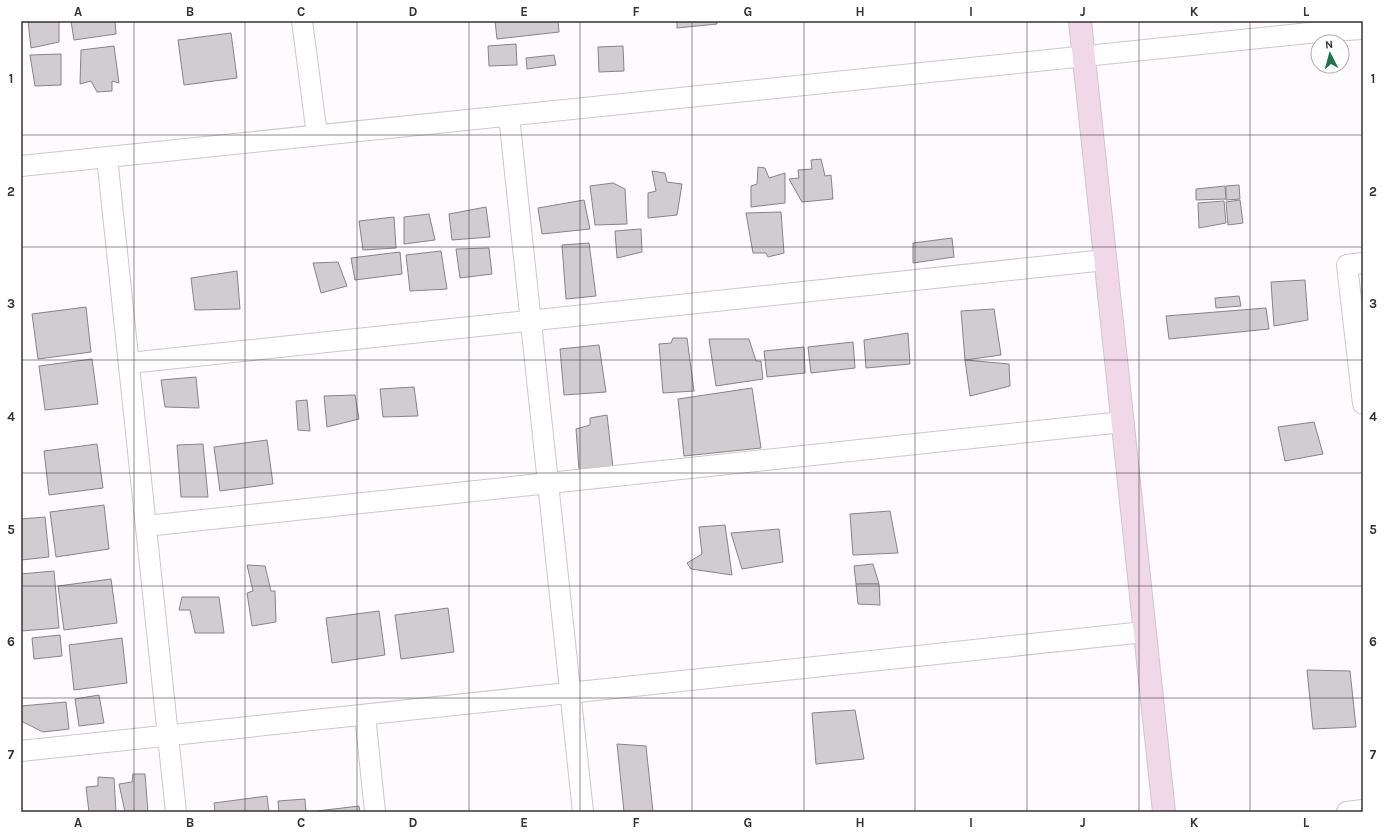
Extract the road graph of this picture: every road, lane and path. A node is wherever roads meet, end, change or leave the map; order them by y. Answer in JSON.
{"nodes":[{"id":1,"x":302,"y":21,"type":"edge"},
{"id":2,"x":1080,"y":21,"type":"edge"},
{"id":3,"x":1328,"y":26,"type":"edge"},
{"id":4,"x":1363,"y":29,"type":"edge"},
{"id":5,"x":1083,"y":56,"type":"junction"},
{"id":6,"x":509,"y":116,"type":"junction"},
{"id":7,"x":317,"y":135,"type":"junction"},
{"id":8,"x":107,"y":157,"type":"junction"},
{"id":9,"x":21,"y":166,"type":"edge"},
{"id":10,"x":1105,"y":260,"type":"junction"},
{"id":11,"x":1363,"y":263,"type":"edge"},
{"id":12,"x":531,"y":320,"type":"junction"},
{"id":13,"x":129,"y":363,"type":"junction"},
{"id":14,"x":1363,"y":404,"type":"edge"},
{"id":15,"x":1122,"y":422,"type":"junction"},
{"id":16,"x":548,"y":483,"type":"junction"},
{"id":17,"x":146,"y":526,"type":"junction"},
{"id":18,"x":1144,"y":632,"type":"junction"},
{"id":19,"x":571,"y":693,"type":"junction"},
{"id":20,"x":365,"y":715,"type":"junction"},
{"id":21,"x":168,"y":736,"type":"junction"},
{"id":22,"x":21,"y":751,"type":"edge"},
{"id":23,"x":1363,"y":810,"type":"edge"},
{"id":24,"x":176,"y":812,"type":"edge"},
{"id":25,"x":376,"y":812,"type":"edge"},
{"id":26,"x":583,"y":812,"type":"edge"},
{"id":27,"x":1164,"y":812,"type":"edge"},
{"id":28,"x":1347,"y":812,"type":"edge"}],
"edges":[{"from":1,"to":7,"type":"street"},
{"from":2,"to":5,"type":"street"},
{"from":3,"to":4,"type":"street"},
{"from":3,"to":5,"type":"street"},
{"from":5,"to":6,"type":"street"},
{"from":5,"to":10,"type":"street"},
{"from":6,"to":7,"type":"street"},
{"from":6,"to":12,"type":"street"},
{"from":7,"to":8,"type":"street"},
{"from":8,"to":9,"type":"street"},
{"from":8,"to":13,"type":"street"},
{"from":10,"to":12,"type":"street"},
{"from":10,"to":15,"type":"street"},
{"from":11,"to":14,"type":"street"},
{"from":12,"to":13,"type":"street"},
{"from":12,"to":16,"type":"street"},
{"from":13,"to":17,"type":"street"},
{"from":15,"to":16,"type":"street"},
{"from":15,"to":18,"type":"street"},
{"from":16,"to":17,"type":"street"},
{"from":16,"to":19,"type":"street"},
{"from":17,"to":21,"type":"street"},
{"from":18,"to":19,"type":"street"},
{"from":18,"to":27,"type":"street"},
{"from":19,"to":20,"type":"street"},
{"from":19,"to":26,"type":"street"},
{"from":20,"to":21,"type":"street"},
{"from":20,"to":25,"type":"street"},
{"from":21,"to":22,"type":"street"},
{"from":21,"to":24,"type":"street"},
{"from":23,"to":28,"type":"street"}]}
